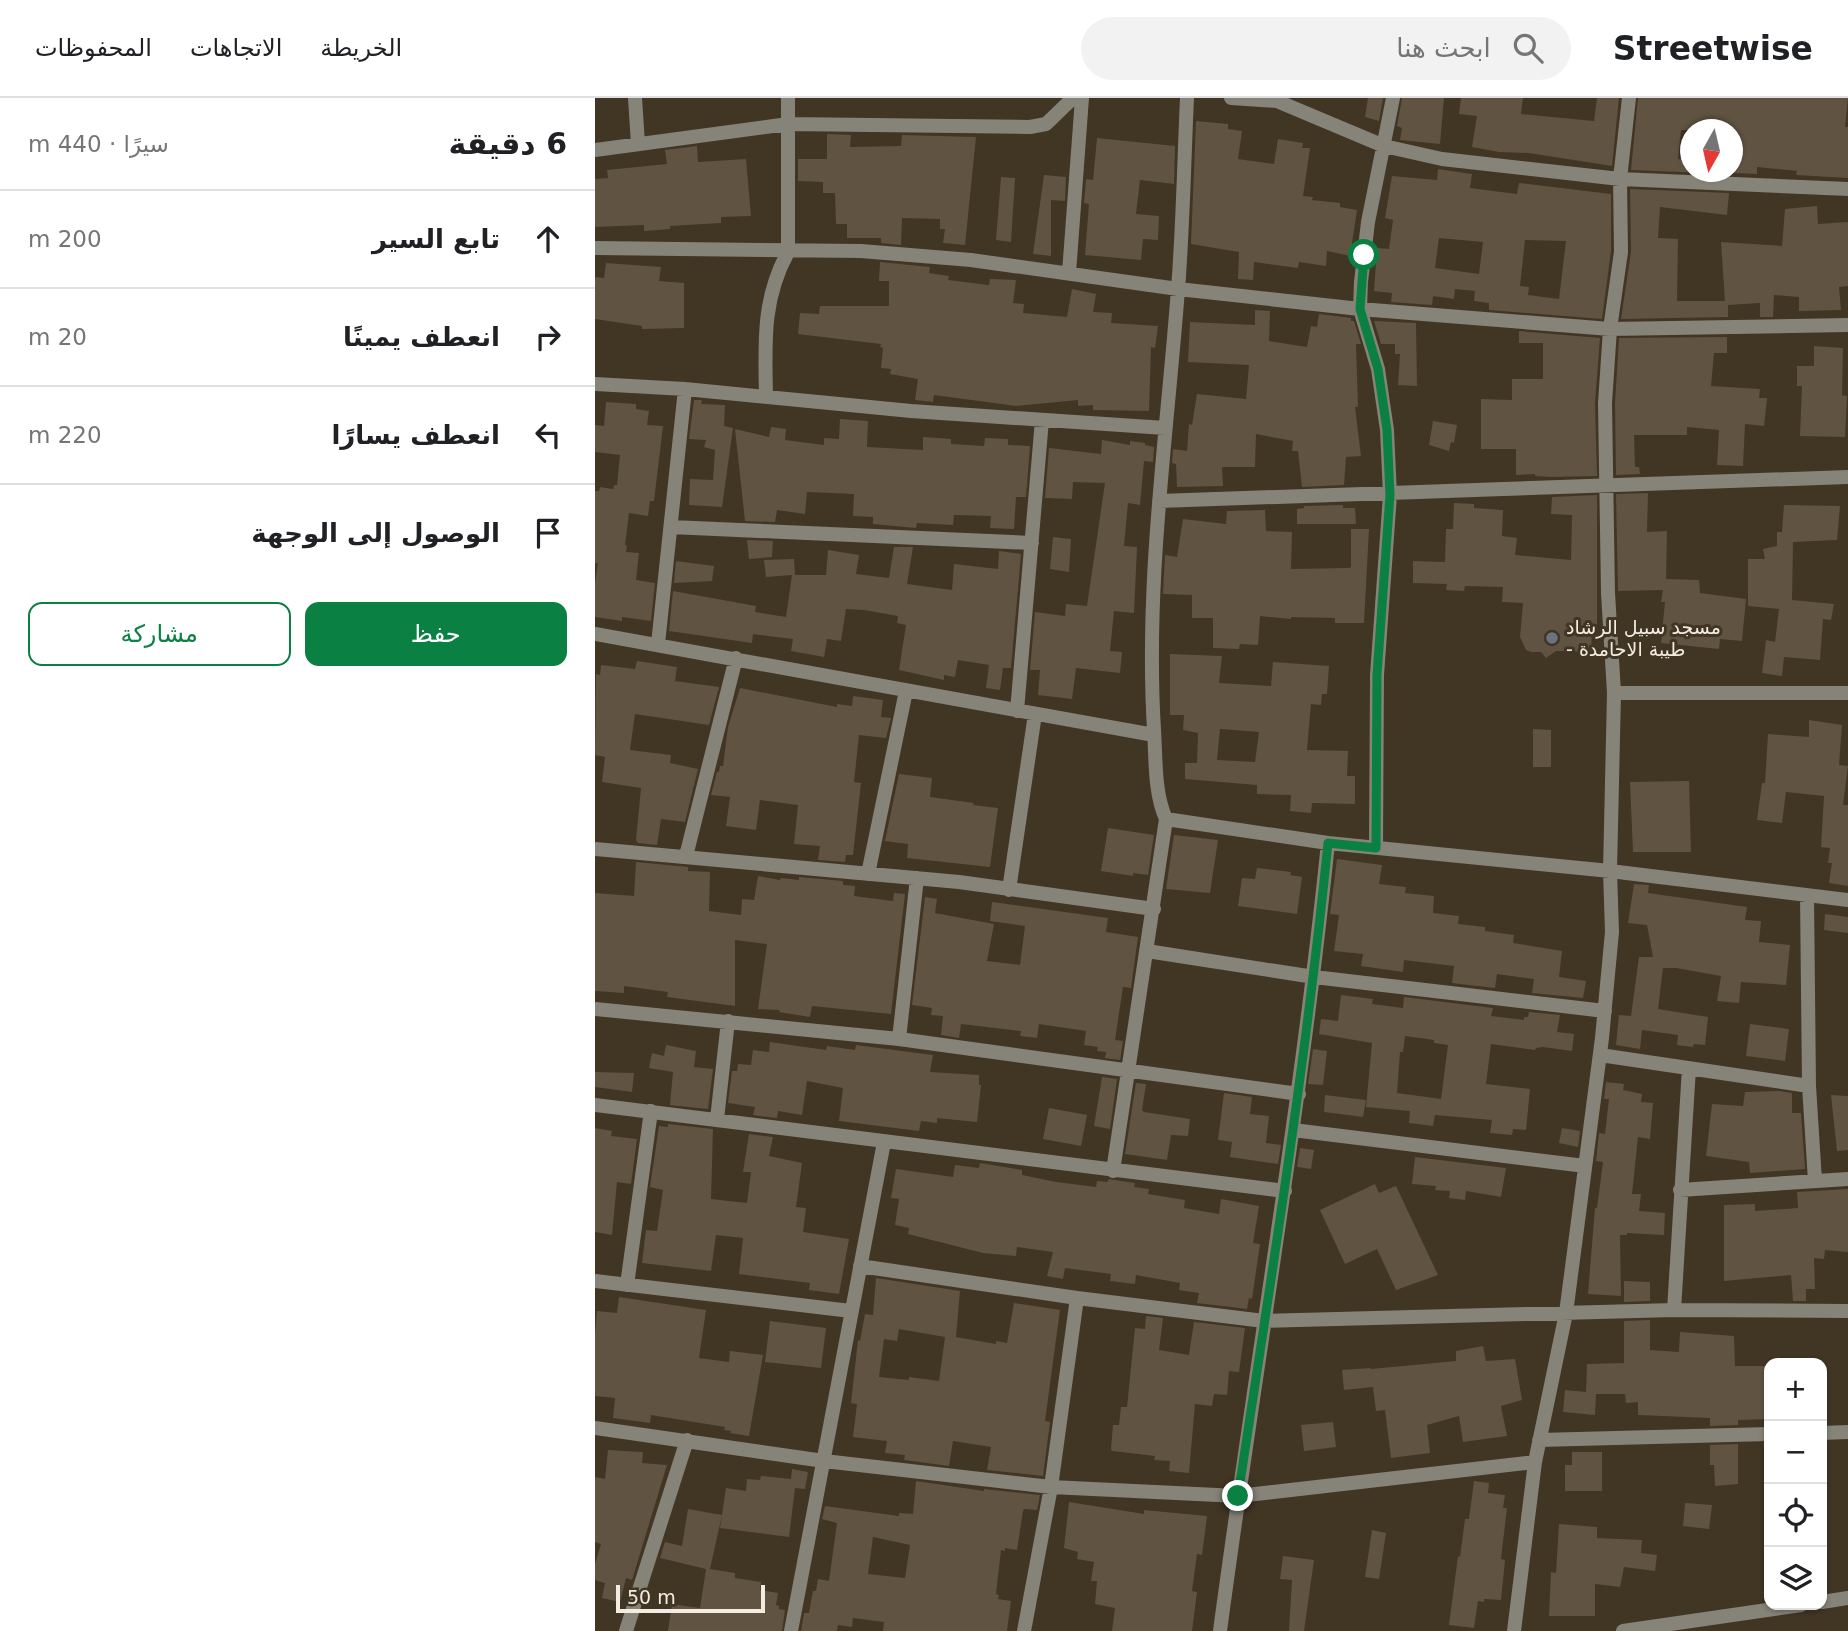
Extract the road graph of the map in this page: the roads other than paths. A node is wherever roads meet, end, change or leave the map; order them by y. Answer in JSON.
{"nodes":[{"id":1,"x":635,"y":98,"type":"edge"},
{"id":2,"x":788,"y":98,"type":"edge"},
{"id":3,"x":1073,"y":98,"type":"edge"},
{"id":4,"x":1082,"y":98,"type":"edge"},
{"id":5,"x":1187,"y":98,"type":"edge"},
{"id":6,"x":1231,"y":98,"type":"edge"},
{"id":7,"x":1393,"y":98,"type":"edge"},
{"id":8,"x":1629,"y":98,"type":"edge"},
{"id":9,"x":1277,"y":100,"type":"edge"},
{"id":10,"x":1058,"y":105,"type":"edge"},
{"id":11,"x":788,"y":124,"type":"junction"},
{"id":12,"x":638,"y":144,"type":"junction"},
{"id":13,"x":1384,"y":146,"type":"junction"},
{"id":14,"x":595,"y":150,"type":"edge"},
{"id":15,"x":1620,"y":179,"type":"junction"},
{"id":16,"x":1848,"y":190,"type":"edge"},
{"id":17,"x":595,"y":248,"type":"edge"},
{"id":18,"x":788,"y":252,"type":"junction"},
{"id":19,"x":1069,"y":273,"type":"junction"},
{"id":20,"x":1178,"y":289,"type":"junction"},
{"id":21,"x":1360,"y":309,"type":"junction"},
{"id":22,"x":1848,"y":325,"type":"edge"},
{"id":23,"x":1610,"y":329,"type":"junction"},
{"id":24,"x":595,"y":384,"type":"edge"},
{"id":25,"x":685,"y":389,"type":"junction"},
{"id":26,"x":766,"y":396,"type":"junction"},
{"id":27,"x":1042,"y":420,"type":"junction"},
{"id":28,"x":1165,"y":428,"type":"junction"},
{"id":29,"x":1848,"y":477,"type":"edge"},
{"id":30,"x":1607,"y":484,"type":"junction"},
{"id":31,"x":1390,"y":495,"type":"junction"},
{"id":32,"x":1159,"y":500,"type":"junction"},
{"id":33,"x":671,"y":527,"type":"junction"},
{"id":34,"x":1032,"y":542,"type":"junction"},
{"id":35,"x":595,"y":634,"type":"edge"},
{"id":36,"x":658,"y":644,"type":"junction"},
{"id":37,"x":736,"y":659,"type":"junction"},
{"id":38,"x":906,"y":691,"type":"junction"},
{"id":39,"x":1614,"y":693,"type":"junction"},
{"id":40,"x":1848,"y":693,"type":"edge"},
{"id":41,"x":1017,"y":711,"type":"junction"},
{"id":42,"x":1035,"y":714,"type":"junction"},
{"id":43,"x":1154,"y":734,"type":"junction"},
{"id":44,"x":1166,"y":819,"type":"junction"},
{"id":45,"x":1328,"y":843,"type":"junction"},
{"id":46,"x":1376,"y":848,"type":"junction"},
{"id":47,"x":595,"y":849,"type":"edge"},
{"id":48,"x":686,"y":856,"type":"junction"},
{"id":49,"x":1610,"y":871,"type":"junction"},
{"id":50,"x":868,"y":874,"type":"junction"},
{"id":51,"x":917,"y":878,"type":"junction"},
{"id":52,"x":1009,"y":890,"type":"junction"},
{"id":53,"x":1807,"y":895,"type":"junction"},
{"id":54,"x":1848,"y":900,"type":"edge"},
{"id":55,"x":1154,"y":909,"type":"junction"},
{"id":56,"x":1147,"y":951,"type":"junction"},
{"id":57,"x":1314,"y":977,"type":"junction"},
{"id":58,"x":595,"y":1009,"type":"edge"},
{"id":59,"x":1605,"y":1011,"type":"junction"},
{"id":60,"x":728,"y":1021,"type":"junction"},
{"id":61,"x":899,"y":1040,"type":"junction"},
{"id":62,"x":1599,"y":1055,"type":"junction"},
{"id":63,"x":1689,"y":1068,"type":"junction"},
{"id":64,"x":1129,"y":1071,"type":"junction"},
{"id":65,"x":1809,"y":1086,"type":"junction"},
{"id":66,"x":1299,"y":1094,"type":"junction"},
{"id":67,"x":595,"y":1105,"type":"edge"},
{"id":68,"x":651,"y":1111,"type":"junction"},
{"id":69,"x":716,"y":1119,"type":"junction"},
{"id":70,"x":1293,"y":1130,"type":"junction"},
{"id":71,"x":884,"y":1142,"type":"junction"},
{"id":72,"x":1585,"y":1166,"type":"junction"},
{"id":73,"x":1113,"y":1171,"type":"junction"},
{"id":74,"x":1848,"y":1179,"type":"edge"},
{"id":75,"x":1815,"y":1181,"type":"junction"},
{"id":76,"x":1680,"y":1190,"type":"junction"},
{"id":77,"x":1285,"y":1191,"type":"junction"},
{"id":78,"x":860,"y":1266,"type":"junction"},
{"id":79,"x":595,"y":1281,"type":"edge"},
{"id":80,"x":627,"y":1285,"type":"junction"},
{"id":81,"x":1077,"y":1298,"type":"junction"},
{"id":82,"x":1674,"y":1310,"type":"junction"},
{"id":83,"x":851,"y":1311,"type":"junction"},
{"id":84,"x":1848,"y":1311,"type":"edge"},
{"id":85,"x":1566,"y":1313,"type":"junction"},
{"id":86,"x":1264,"y":1321,"type":"junction"},
{"id":87,"x":595,"y":1428,"type":"edge"},
{"id":88,"x":1848,"y":1432,"type":"edge"},
{"id":89,"x":1827,"y":1433,"type":"edge"},
{"id":90,"x":1764,"y":1434,"type":"edge"},
{"id":91,"x":687,"y":1440,"type":"junction"},
{"id":92,"x":1539,"y":1440,"type":"junction"},
{"id":93,"x":824,"y":1461,"type":"junction"},
{"id":94,"x":1535,"y":1462,"type":"junction"},
{"id":95,"x":1051,"y":1487,"type":"junction"},
{"id":96,"x":1238,"y":1496,"type":"junction"},
{"id":97,"x":1848,"y":1598,"type":"edge"},
{"id":98,"x":1827,"y":1601,"type":"edge"},
{"id":99,"x":1767,"y":1610,"type":"edge"},
{"id":100,"x":626,"y":1631,"type":"edge"},
{"id":101,"x":791,"y":1631,"type":"edge"},
{"id":102,"x":1024,"y":1631,"type":"edge"},
{"id":103,"x":1220,"y":1631,"type":"edge"},
{"id":104,"x":1514,"y":1631,"type":"edge"},
{"id":105,"x":1623,"y":1631,"type":"edge"}],
"edges":[{"from":1,"to":12,"type":"street"},
{"from":2,"to":11,"type":"street"},
{"from":3,"to":10,"type":"street"},
{"from":4,"to":19,"type":"street"},
{"from":5,"to":20,"type":"street"},
{"from":6,"to":9,"type":"street"},
{"from":7,"to":13,"type":"street"},
{"from":8,"to":15,"type":"street"},
{"from":9,"to":13,"type":"street"},
{"from":10,"to":11,"type":"street"},
{"from":11,"to":12,"type":"street"},
{"from":11,"to":18,"type":"street"},
{"from":12,"to":14,"type":"street"},
{"from":13,"to":15,"type":"street"},
{"from":13,"to":21,"type":"street"},
{"from":15,"to":16,"type":"street"},
{"from":15,"to":23,"type":"street"},
{"from":17,"to":18,"type":"street"},
{"from":18,"to":19,"type":"street"},
{"from":18,"to":26,"type":"street"},
{"from":19,"to":20,"type":"street"},
{"from":20,"to":21,"type":"street"},
{"from":20,"to":28,"type":"street"},
{"from":21,"to":23,"type":"street"},
{"from":21,"to":31,"type":"street"},
{"from":22,"to":23,"type":"street"},
{"from":23,"to":30,"type":"street"},
{"from":24,"to":25,"type":"street"},
{"from":25,"to":26,"type":"street"},
{"from":25,"to":33,"type":"street"},
{"from":26,"to":27,"type":"street"},
{"from":27,"to":28,"type":"street"},
{"from":27,"to":34,"type":"street"},
{"from":28,"to":32,"type":"street"},
{"from":29,"to":30,"type":"street"},
{"from":30,"to":31,"type":"street"},
{"from":30,"to":39,"type":"street"},
{"from":31,"to":32,"type":"street"},
{"from":31,"to":46,"type":"street"},
{"from":32,"to":43,"type":"street"},
{"from":33,"to":34,"type":"street"},
{"from":33,"to":36,"type":"street"},
{"from":34,"to":41,"type":"street"},
{"from":35,"to":36,"type":"street"},
{"from":36,"to":37,"type":"street"},
{"from":37,"to":38,"type":"street"},
{"from":37,"to":48,"type":"street"},
{"from":38,"to":41,"type":"street"},
{"from":38,"to":50,"type":"street"},
{"from":39,"to":40,"type":"street"},
{"from":39,"to":49,"type":"street"},
{"from":41,"to":42,"type":"street"},
{"from":42,"to":43,"type":"street"},
{"from":42,"to":52,"type":"street"},
{"from":43,"to":44,"type":"street"},
{"from":44,"to":45,"type":"street"},
{"from":44,"to":55,"type":"street"},
{"from":45,"to":46,"type":"street"},
{"from":45,"to":57,"type":"street"},
{"from":46,"to":49,"type":"street"},
{"from":47,"to":48,"type":"street"},
{"from":48,"to":50,"type":"street"},
{"from":49,"to":53,"type":"street"},
{"from":49,"to":59,"type":"street"},
{"from":50,"to":51,"type":"street"},
{"from":51,"to":52,"type":"street"},
{"from":51,"to":61,"type":"street"},
{"from":52,"to":55,"type":"street"},
{"from":53,"to":54,"type":"street"},
{"from":53,"to":65,"type":"street"},
{"from":55,"to":56,"type":"street"},
{"from":56,"to":57,"type":"street"},
{"from":56,"to":64,"type":"street"},
{"from":57,"to":59,"type":"street"},
{"from":57,"to":66,"type":"street"},
{"from":58,"to":60,"type":"street"},
{"from":59,"to":62,"type":"street"},
{"from":60,"to":61,"type":"street"},
{"from":60,"to":69,"type":"street"},
{"from":61,"to":64,"type":"street"},
{"from":62,"to":63,"type":"street"},
{"from":62,"to":72,"type":"street"},
{"from":63,"to":65,"type":"street"},
{"from":63,"to":76,"type":"street"},
{"from":64,"to":66,"type":"street"},
{"from":64,"to":73,"type":"street"},
{"from":65,"to":75,"type":"street"},
{"from":66,"to":70,"type":"street"},
{"from":67,"to":68,"type":"street"},
{"from":68,"to":69,"type":"street"},
{"from":68,"to":80,"type":"street"},
{"from":69,"to":71,"type":"street"},
{"from":70,"to":72,"type":"street"},
{"from":70,"to":77,"type":"street"},
{"from":71,"to":73,"type":"street"},
{"from":71,"to":78,"type":"street"},
{"from":72,"to":85,"type":"street"},
{"from":73,"to":77,"type":"street"},
{"from":74,"to":75,"type":"street"},
{"from":75,"to":76,"type":"street"},
{"from":76,"to":82,"type":"street"},
{"from":77,"to":86,"type":"street"},
{"from":78,"to":81,"type":"street"},
{"from":78,"to":83,"type":"street"},
{"from":79,"to":80,"type":"street"},
{"from":80,"to":83,"type":"street"},
{"from":81,"to":86,"type":"street"},
{"from":81,"to":95,"type":"street"},
{"from":82,"to":84,"type":"street"},
{"from":82,"to":85,"type":"street"},
{"from":83,"to":93,"type":"street"},
{"from":85,"to":86,"type":"street"},
{"from":85,"to":92,"type":"street"},
{"from":86,"to":96,"type":"street"},
{"from":87,"to":91,"type":"street"},
{"from":88,"to":89,"type":"street"},
{"from":90,"to":92,"type":"street"},
{"from":91,"to":93,"type":"street"},
{"from":91,"to":100,"type":"street"},
{"from":92,"to":94,"type":"street"},
{"from":93,"to":95,"type":"street"},
{"from":93,"to":101,"type":"street"},
{"from":94,"to":96,"type":"street"},
{"from":94,"to":104,"type":"street"},
{"from":95,"to":96,"type":"street"},
{"from":95,"to":102,"type":"street"},
{"from":96,"to":103,"type":"street"},
{"from":97,"to":98,"type":"street"},
{"from":99,"to":105,"type":"street"}]}
